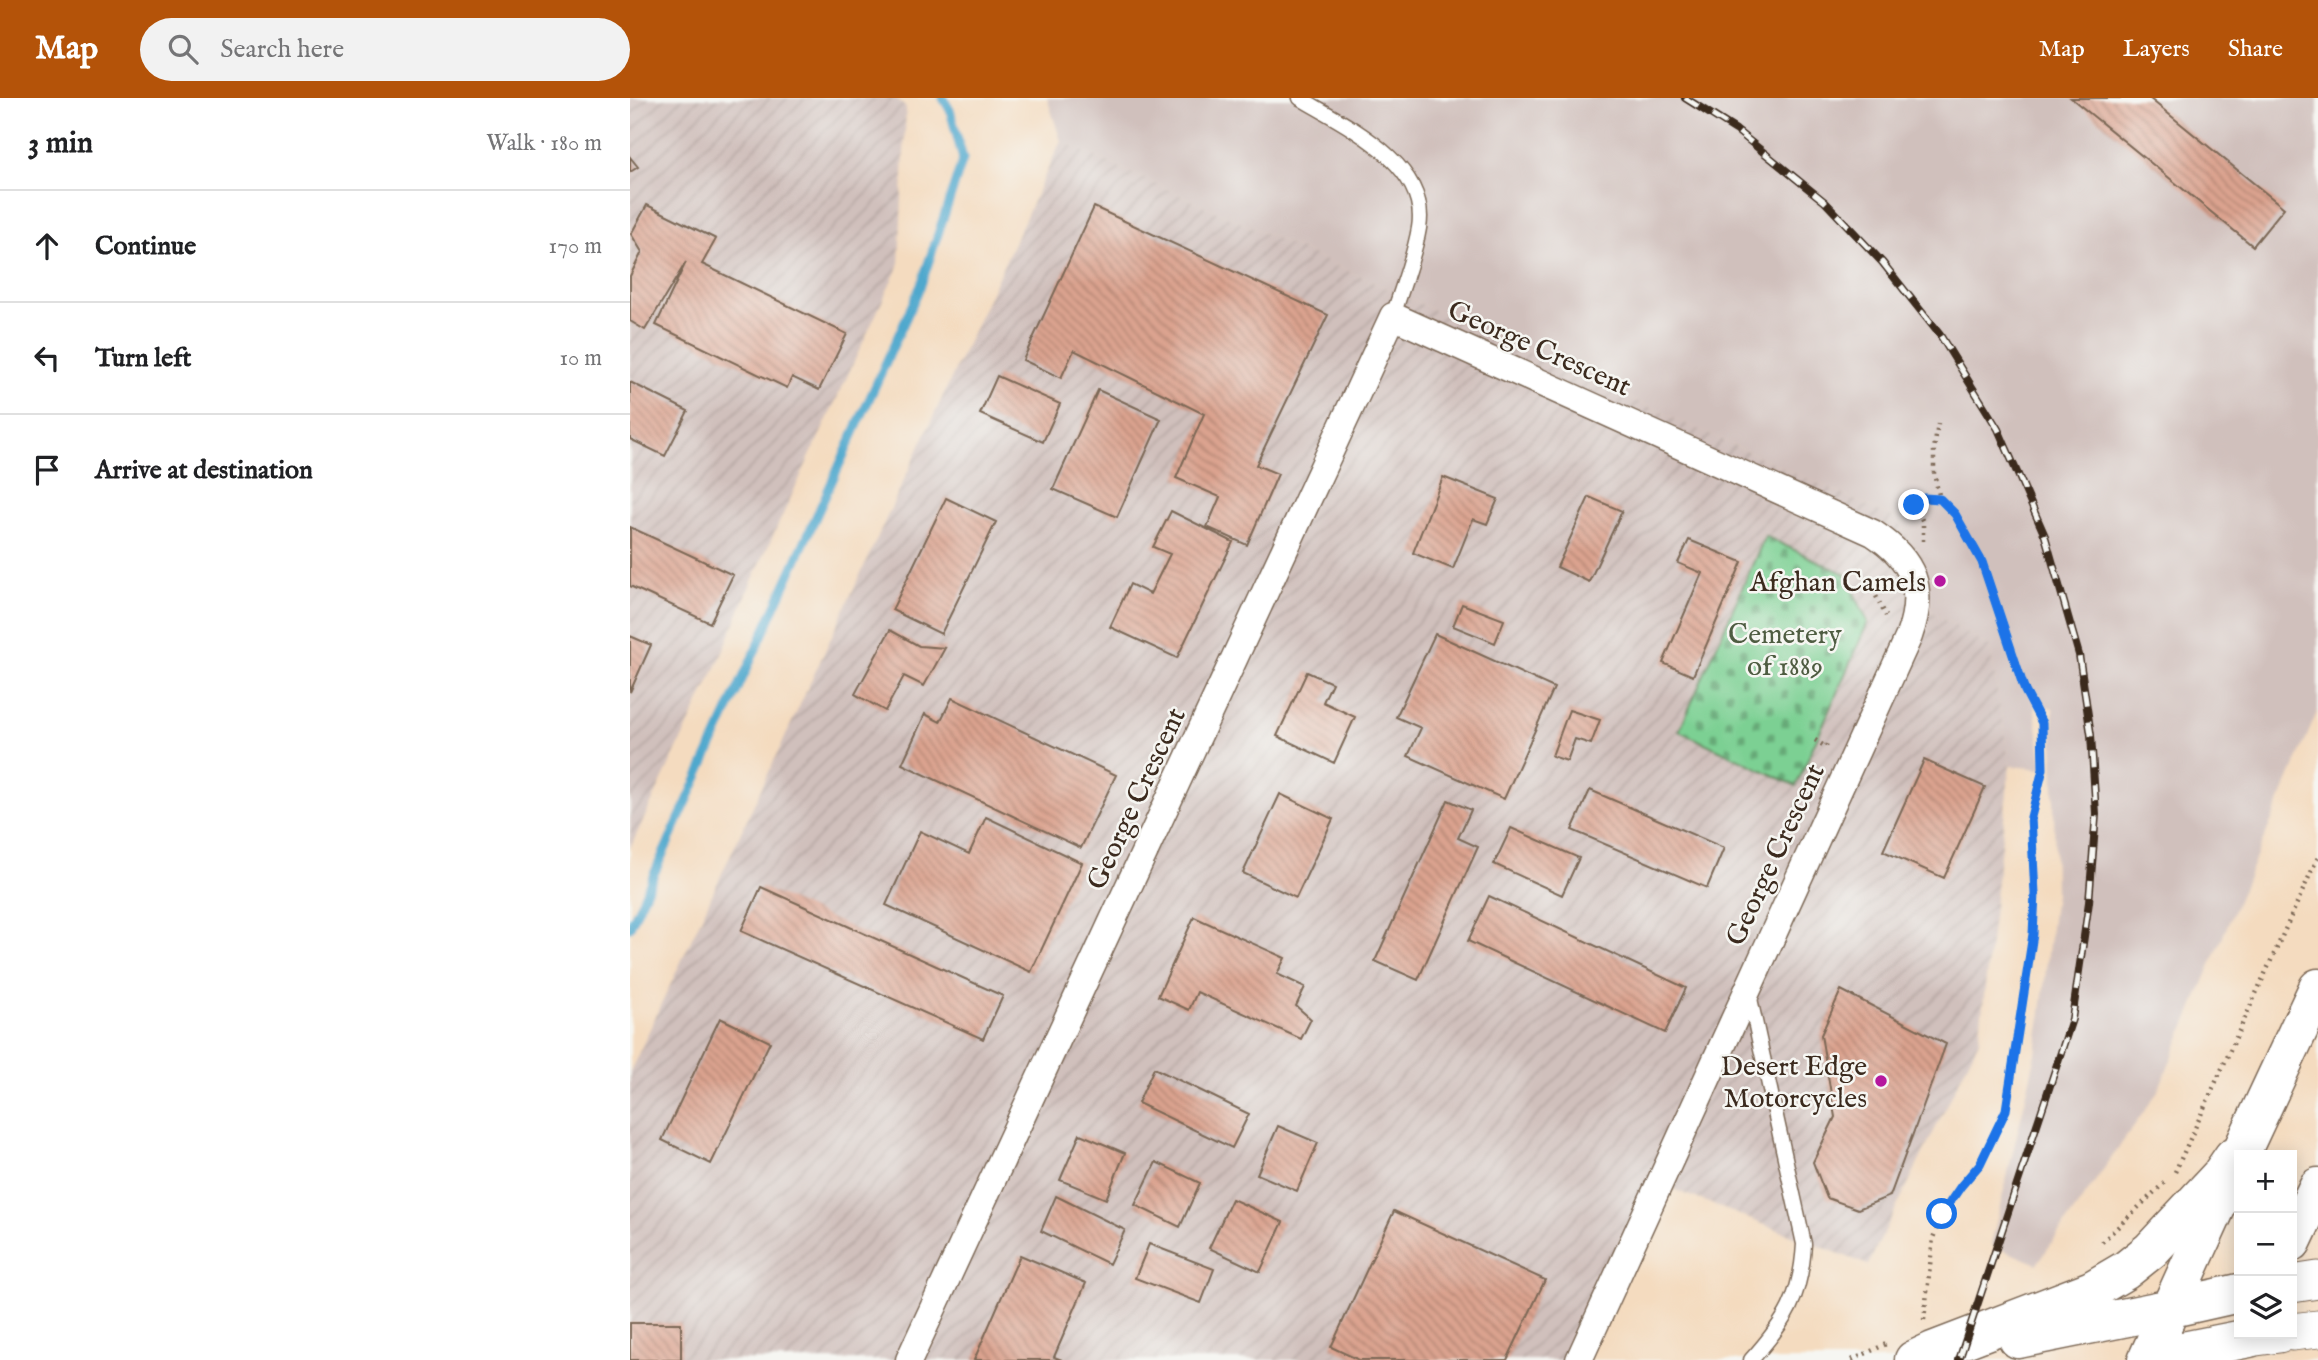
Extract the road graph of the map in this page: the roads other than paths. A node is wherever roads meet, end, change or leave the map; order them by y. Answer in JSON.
{"nodes":[{"id":1,"x":1300,"y":98,"type":"edge"},
{"id":2,"x":1393,"y":316,"type":"junction"},
{"id":3,"x":1747,"y":988,"type":"junction"},
{"id":4,"x":2318,"y":988,"type":"edge"},
{"id":5,"x":2243,"y":1148,"type":"edge"},
{"id":6,"x":2318,"y":1187,"type":"edge"},
{"id":7,"x":2297,"y":1231,"type":"edge"},
{"id":8,"x":2318,"y":1280,"type":"edge"},
{"id":9,"x":2297,"y":1282,"type":"edge"},
{"id":10,"x":2234,"y":1294,"type":"edge"},
{"id":11,"x":2172,"y":1308,"type":"junction"},
{"id":12,"x":2318,"y":1329,"type":"edge"},
{"id":13,"x":2297,"y":1331,"type":"edge"},
{"id":14,"x":2255,"y":1341,"type":"edge"},
{"id":15,"x":1919,"y":1344,"type":"edge"},
{"id":16,"x":2143,"y":1359,"type":"edge"},
{"id":17,"x":909,"y":1360,"type":"edge"},
{"id":18,"x":1579,"y":1360,"type":"edge"},
{"id":19,"x":1751,"y":1360,"type":"edge"},
{"id":20,"x":1949,"y":1360,"type":"edge"}],
"edges":[{"from":1,"to":2,"type":"lane"},
{"from":2,"to":3,"type":"street","name":"George Crescent"},
{"from":2,"to":17,"type":"street","name":"George Crescent"},
{"from":3,"to":18,"type":"street","name":"George Crescent"},
{"from":3,"to":19,"type":"lane"},
{"from":4,"to":5,"type":"main road"},
{"from":5,"to":11,"type":"main road"},
{"from":5,"to":15,"type":"main road"},
{"from":6,"to":7,"type":"main road"},
{"from":8,"to":9,"type":"main road"},
{"from":10,"to":11,"type":"main road"},
{"from":11,"to":16,"type":"main road"},
{"from":11,"to":20,"type":"main road"},
{"from":12,"to":13,"type":"main road"},
{"from":14,"to":16,"type":"main road"}]}
